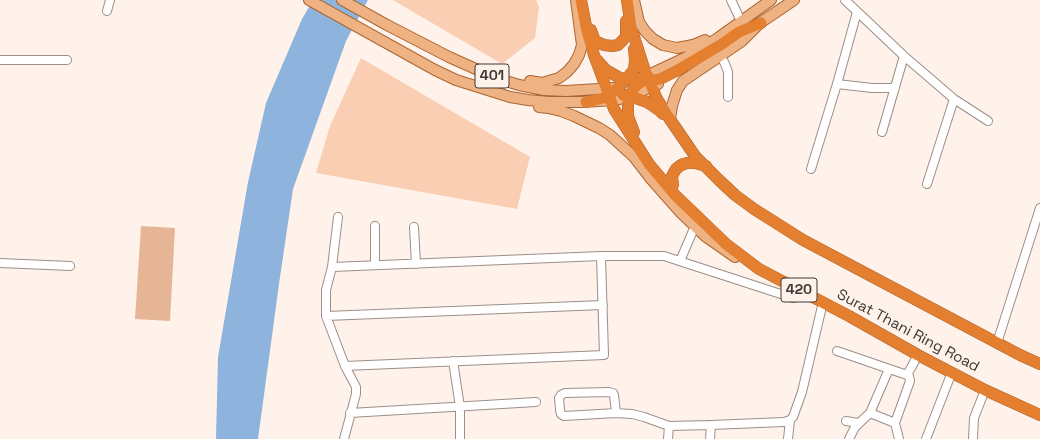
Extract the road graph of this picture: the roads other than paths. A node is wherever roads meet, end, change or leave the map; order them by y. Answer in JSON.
{"nodes":[{"id":1,"x":110,"y":0,"type":"edge"},
{"id":2,"x":308,"y":0,"type":"edge"},
{"id":3,"x":342,"y":0,"type":"edge"},
{"id":4,"x":576,"y":0,"type":"edge"},
{"id":5,"x":582,"y":0,"type":"edge"},
{"id":6,"x":622,"y":0,"type":"edge"},
{"id":7,"x":627,"y":0,"type":"edge"},
{"id":8,"x":634,"y":0,"type":"edge"},
{"id":9,"x":731,"y":0,"type":"edge"},
{"id":10,"x":771,"y":0,"type":"edge"},
{"id":11,"x":845,"y":0,"type":"edge"},
{"id":12,"x":790,"y":3,"type":"edge"},
{"id":13,"x":107,"y":11,"type":"dead end"},
{"id":14,"x":755,"y":11,"type":"junction"},
{"id":15,"x":857,"y":12,"type":"junction"},
{"id":16,"x":739,"y":17,"type":"junction"},
{"id":17,"x":626,"y":20,"type":"junction"},
{"id":18,"x":761,"y":23,"type":"junction"},
{"id":19,"x":418,"y":40,"type":"junction"},
{"id":20,"x":594,"y":55,"type":"junction"},
{"id":21,"x":721,"y":56,"type":"junction"},
{"id":22,"x":904,"y":56,"type":"junction"},
{"id":23,"x":0,"y":60,"type":"edge"},
{"id":24,"x":66,"y":60,"type":"dead end"},
{"id":25,"x":626,"y":79,"type":"junction"},
{"id":26,"x":456,"y":80,"type":"junction"},
{"id":27,"x":646,"y":81,"type":"junction"},
{"id":28,"x":837,"y":84,"type":"junction"},
{"id":29,"x":895,"y":88,"type":"junction"},
{"id":30,"x":610,"y":93,"type":"junction"},
{"id":31,"x":630,"y":96,"type":"junction"},
{"id":32,"x":728,"y":97,"type":"dead end"},
{"id":33,"x":954,"y":99,"type":"junction"},
{"id":34,"x":586,"y":102,"type":"joint"},
{"id":35,"x":670,"y":119,"type":"junction"},
{"id":36,"x":988,"y":121,"type":"dead end"},
{"id":37,"x":882,"y":132,"type":"dead end"},
{"id":38,"x":706,"y":166,"type":"junction"},
{"id":39,"x":811,"y":169,"type":"dead end"},
{"id":40,"x":927,"y":184,"type":"dead end"},
{"id":41,"x":673,"y":185,"type":"junction"},
{"id":42,"x":1040,"y":208,"type":"edge"},
{"id":43,"x":338,"y":217,"type":"dead end"},
{"id":44,"x":375,"y":226,"type":"dead end"},
{"id":45,"x":695,"y":226,"type":"junction"},
{"id":46,"x":414,"y":227,"type":"dead end"},
{"id":47,"x":601,"y":256,"type":"junction"},
{"id":48,"x":680,"y":261,"type":"junction"},
{"id":49,"x":0,"y":263,"type":"edge"},
{"id":50,"x":375,"y":264,"type":"junction"},
{"id":51,"x":416,"y":264,"type":"junction"},
{"id":52,"x":70,"y":266,"type":"dead end"},
{"id":53,"x":332,"y":267,"type":"junction"},
{"id":54,"x":768,"y":274,"type":"junction"},
{"id":55,"x":797,"y":289,"type":"junction"},
{"id":56,"x":823,"y":302,"type":"junction"},
{"id":57,"x":603,"y":305,"type":"junction"},
{"id":58,"x":326,"y":316,"type":"junction"},
{"id":59,"x":997,"y":343,"type":"junction"},
{"id":60,"x":837,"y":351,"type":"dead end"},
{"id":61,"x":918,"y":355,"type":"junction"},
{"id":62,"x":453,"y":361,"type":"junction"},
{"id":63,"x":1040,"y":364,"type":"edge"},
{"id":64,"x":345,"y":366,"type":"junction"},
{"id":65,"x":889,"y":369,"type":"junction"},
{"id":66,"x":952,"y":372,"type":"junction"},
{"id":67,"x":907,"y":375,"type":"junction"},
{"id":68,"x":985,"y":390,"type":"junction"},
{"id":69,"x":536,"y":402,"type":"dead end"},
{"id":70,"x":460,"y":407,"type":"junction"},
{"id":71,"x":350,"y":413,"type":"junction"},
{"id":72,"x":616,"y":413,"type":"junction"},
{"id":73,"x":870,"y":413,"type":"junction"},
{"id":74,"x":1040,"y":415,"type":"edge"},
{"id":75,"x":790,"y":420,"type":"junction"},
{"id":76,"x":846,"y":421,"type":"dead end"},
{"id":77,"x":858,"y":423,"type":"junction"},
{"id":78,"x":895,"y":423,"type":"junction"},
{"id":79,"x":711,"y":425,"type":"junction"},
{"id":80,"x":669,"y":426,"type":"junction"},
{"id":81,"x":344,"y":439,"type":"edge"},
{"id":82,"x":460,"y":439,"type":"edge"},
{"id":83,"x":668,"y":439,"type":"edge"},
{"id":84,"x":710,"y":439,"type":"edge"},
{"id":85,"x":788,"y":439,"type":"edge"},
{"id":86,"x":849,"y":439,"type":"edge"},
{"id":87,"x":899,"y":439,"type":"edge"},
{"id":88,"x":926,"y":439,"type":"edge"},
{"id":89,"x":973,"y":439,"type":"edge"}],
"edges":[{"from":1,"to":13,"type":"street"},
{"from":2,"to":26,"type":"main road","number":"401"},
{"from":3,"to":19,"type":"main road","number":"401"},
{"from":4,"to":19,"type":"main road"},
{"from":5,"to":17,"type":"highway"},
{"from":5,"to":20,"type":"highway","number":"420"},
{"from":6,"to":17,"type":"highway"},
{"from":7,"to":27,"type":"highway","name":"Surat Thani Ring Road"},
{"from":8,"to":16,"type":"main road"},
{"from":9,"to":16,"type":"street"},
{"from":10,"to":14,"type":"main road","number":"401"},
{"from":11,"to":15,"type":"street"},
{"from":12,"to":18,"type":"main road"},
{"from":14,"to":16,"type":"main road"},
{"from":14,"to":27,"type":"main road","number":"401"},
{"from":15,"to":22,"type":"street"},
{"from":15,"to":28,"type":"street"},
{"from":17,"to":25,"type":"highway"},
{"from":18,"to":21,"type":"main road"},
{"from":18,"to":27,"type":"highway"},
{"from":19,"to":30,"type":"main road","number":"401"},
{"from":20,"to":25,"type":"highway"},
{"from":20,"to":30,"type":"highway","number":"420"},
{"from":21,"to":32,"type":"street"},
{"from":21,"to":35,"type":"main road"},
{"from":22,"to":29,"type":"street"},
{"from":22,"to":33,"type":"street"},
{"from":23,"to":24,"type":"street"},
{"from":25,"to":27,"type":"highway"},
{"from":25,"to":30,"type":"highway"},
{"from":26,"to":34,"type":"main road","number":"401"},
{"from":26,"to":45,"type":"main road"},
{"from":27,"to":30,"type":"main road","number":"401"},
{"from":27,"to":31,"type":"highway"},
{"from":27,"to":35,"type":"highway","name":"Surat Thani Ring Road"},
{"from":28,"to":29,"type":"street"},
{"from":28,"to":39,"type":"street"},
{"from":29,"to":37,"type":"street"},
{"from":30,"to":31,"type":"highway"},
{"from":30,"to":34,"type":"highway"},
{"from":30,"to":54,"type":"highway","name":"Surat Thani Ring Road","number":"420"},
{"from":31,"to":35,"type":"highway"},
{"from":31,"to":41,"type":"highway"},
{"from":33,"to":36,"type":"street"},
{"from":33,"to":40,"type":"street"},
{"from":35,"to":38,"type":"highway","name":"Surat Thani Ring Road"},
{"from":38,"to":41,"type":"highway"},
{"from":38,"to":59,"type":"highway","name":"Surat Thani Ring Road"},
{"from":41,"to":54,"type":"highway"},
{"from":42,"to":59,"type":"street"},
{"from":43,"to":53,"type":"street"},
{"from":44,"to":50,"type":"street"},
{"from":45,"to":48,"type":"street"},
{"from":45,"to":54,"type":"main road"},
{"from":46,"to":51,"type":"street"},
{"from":47,"to":48,"type":"street"},
{"from":47,"to":51,"type":"street"},
{"from":47,"to":57,"type":"street"},
{"from":48,"to":55,"type":"street"},
{"from":49,"to":52,"type":"street"},
{"from":50,"to":51,"type":"street"},
{"from":50,"to":53,"type":"street"},
{"from":53,"to":58,"type":"street"},
{"from":54,"to":55,"type":"highway","name":"Surat Thani Ring Road","number":"420"},
{"from":55,"to":56,"type":"highway","name":"Surat Thani Ring Road","number":"420"},
{"from":56,"to":61,"type":"highway","name":"Surat Thani Ring Road","number":"420"},
{"from":56,"to":75,"type":"street"},
{"from":57,"to":58,"type":"street"},
{"from":57,"to":62,"type":"street"},
{"from":58,"to":64,"type":"street"},
{"from":59,"to":63,"type":"highway","name":"Surat Thani Ring Road"},
{"from":60,"to":65,"type":"street"},
{"from":61,"to":66,"type":"highway","name":"Surat Thani Ring Road","number":"420"},
{"from":61,"to":67,"type":"street"},
{"from":62,"to":64,"type":"street"},
{"from":62,"to":70,"type":"street"},
{"from":64,"to":71,"type":"street"},
{"from":65,"to":67,"type":"street"},
{"from":65,"to":73,"type":"street"},
{"from":66,"to":68,"type":"highway","name":"Surat Thani Ring Road","number":"420"},
{"from":66,"to":88,"type":"street"},
{"from":67,"to":78,"type":"street"},
{"from":68,"to":74,"type":"highway","name":"Surat Thani Ring Road","number":"420"},
{"from":68,"to":89,"type":"street"},
{"from":69,"to":70,"type":"street"},
{"from":70,"to":71,"type":"street"},
{"from":70,"to":82,"type":"street"},
{"from":71,"to":81,"type":"street"},
{"from":72,"to":72,"type":"street"},
{"from":72,"to":80,"type":"street"},
{"from":73,"to":77,"type":"street"},
{"from":73,"to":78,"type":"street"},
{"from":75,"to":79,"type":"street"},
{"from":75,"to":85,"type":"street"},
{"from":76,"to":77,"type":"street"},
{"from":77,"to":86,"type":"street"},
{"from":78,"to":87,"type":"street"},
{"from":79,"to":80,"type":"street"},
{"from":79,"to":84,"type":"street"},
{"from":80,"to":83,"type":"street"}]}
